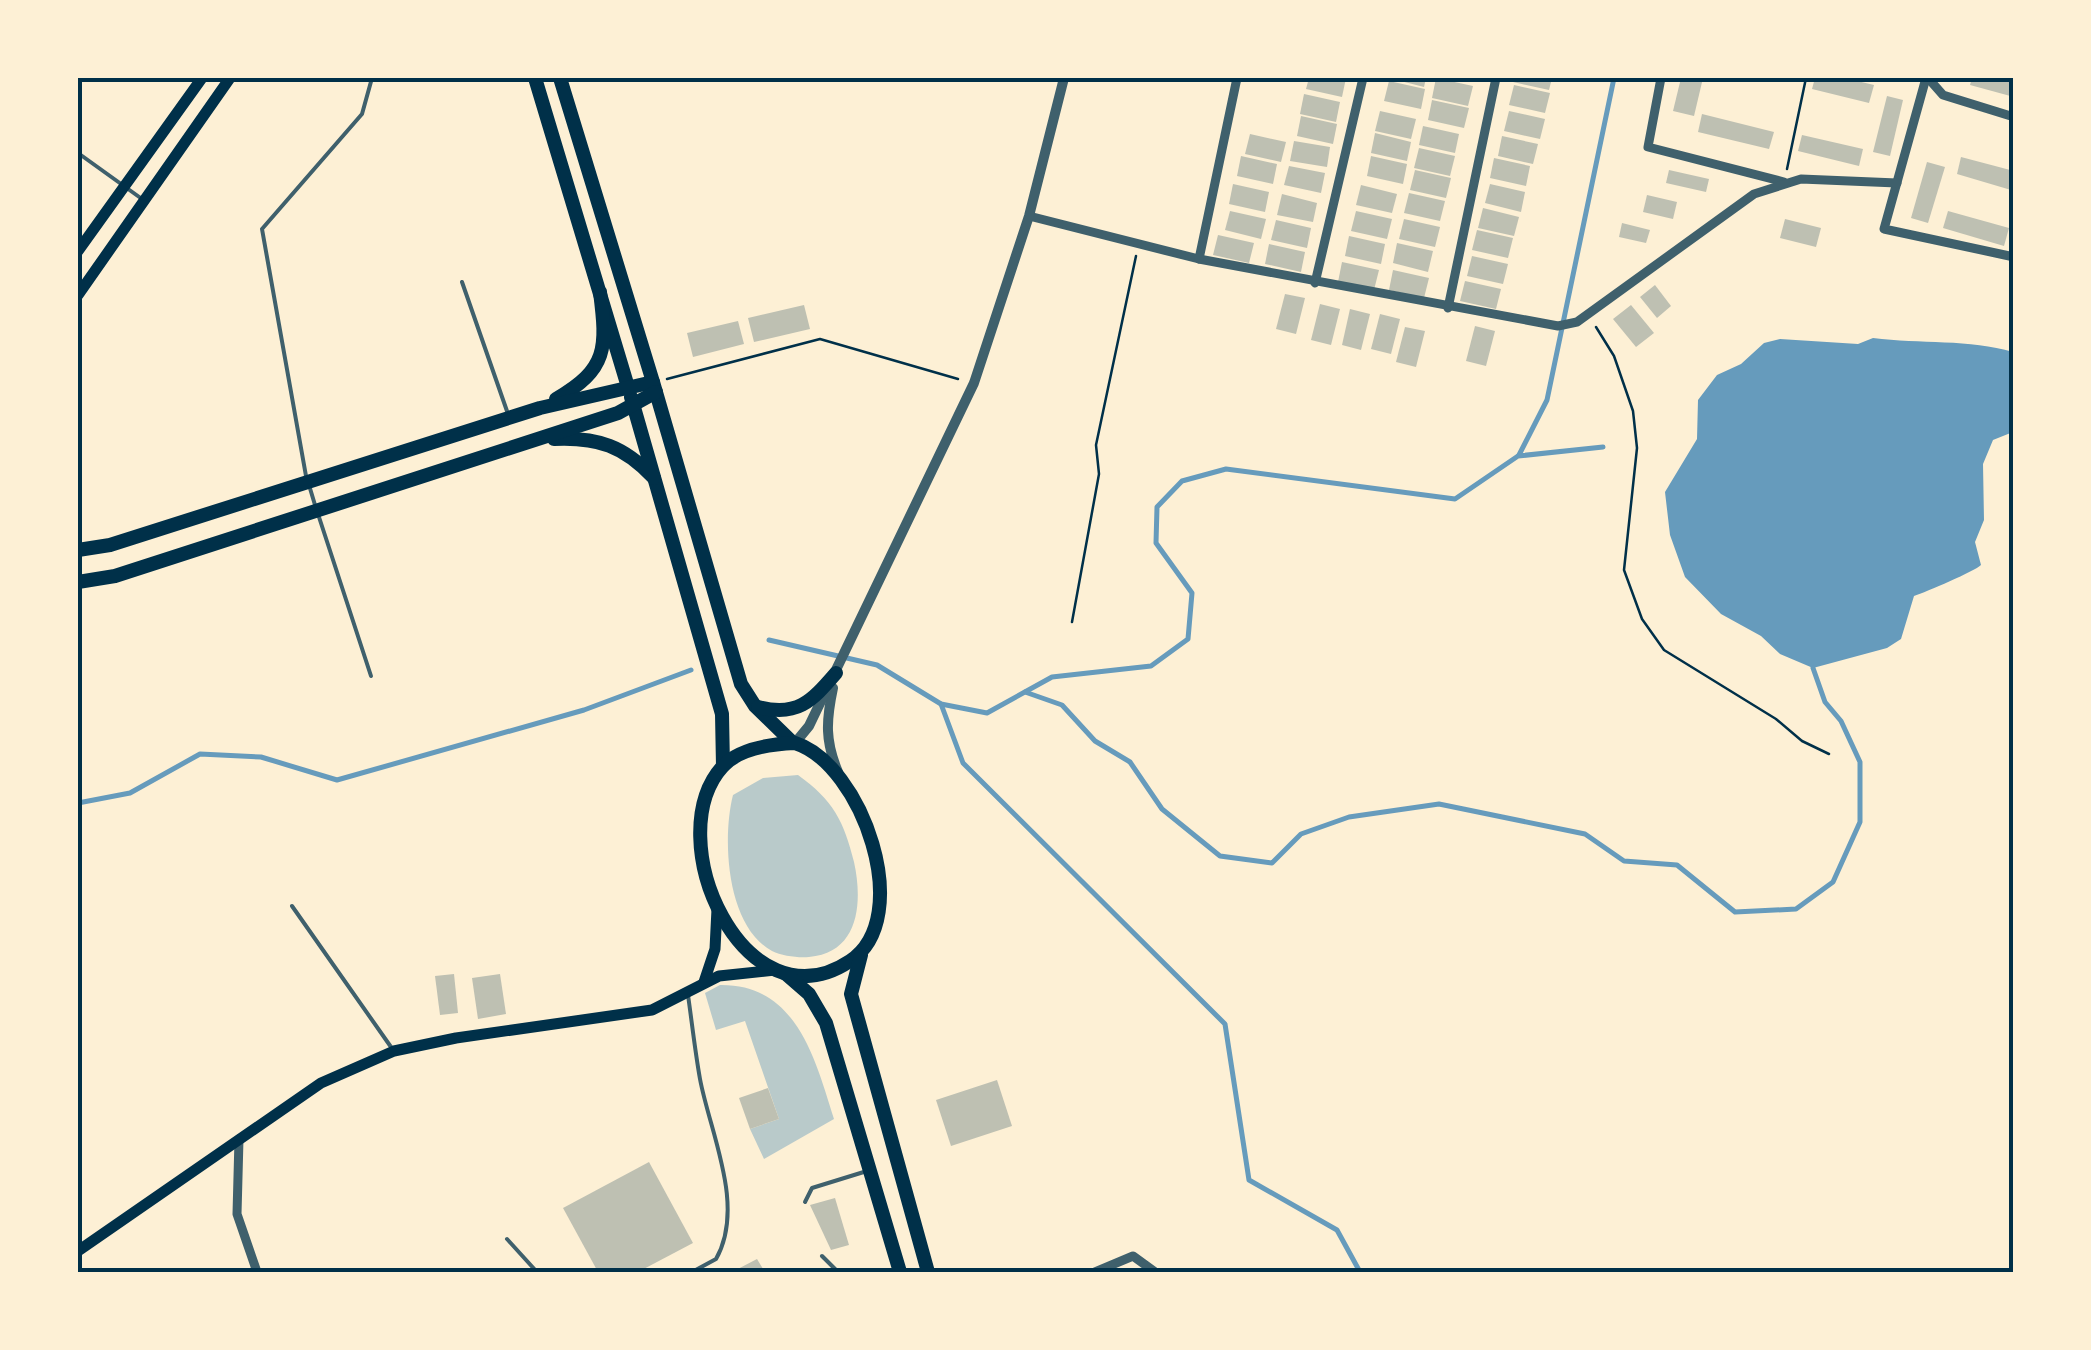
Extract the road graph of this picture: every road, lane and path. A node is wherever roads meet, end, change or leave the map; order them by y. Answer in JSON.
{"nodes":[{"id":1,"x":202,"y":78,"type":"edge"},
{"id":2,"x":230,"y":78,"type":"edge"},
{"id":3,"x":372,"y":78,"type":"edge"},
{"id":4,"x":535,"y":78,"type":"edge"},
{"id":5,"x":560,"y":78,"type":"edge"},
{"id":6,"x":1064,"y":78,"type":"edge"},
{"id":7,"x":1237,"y":78,"type":"edge"},
{"id":8,"x":1363,"y":78,"type":"edge"},
{"id":9,"x":1496,"y":78,"type":"edge"},
{"id":10,"x":1662,"y":78,"type":"edge"},
{"id":11,"x":1806,"y":78,"type":"edge"},
{"id":12,"x":1927,"y":78,"type":"edge"},
{"id":13,"x":2014,"y":117,"type":"edge"},
{"id":14,"x":78,"y":154,"type":"edge"},
{"id":15,"x":1785,"y":182,"type":"junction"},
{"id":16,"x":1897,"y":183,"type":"junction"},
{"id":17,"x":123,"y":186,"type":"junction"},
{"id":18,"x":142,"y":199,"type":"junction"},
{"id":19,"x":1028,"y":216,"type":"junction"},
{"id":20,"x":1138,"y":244,"type":"junction"},
{"id":21,"x":78,"y":251,"type":"edge"},
{"id":22,"x":2014,"y":256,"type":"edge"},
{"id":23,"x":1199,"y":259,"type":"junction"},
{"id":24,"x":462,"y":282,"type":"dead end"},
{"id":25,"x":1315,"y":283,"type":"junction"},
{"id":26,"x":600,"y":292,"type":"junction"},
{"id":27,"x":78,"y":295,"type":"edge"},
{"id":28,"x":1448,"y":308,"type":"junction"},
{"id":29,"x":1587,"y":314,"type":"junction"},
{"id":30,"x":974,"y":383,"type":"junction"},
{"id":31,"x":628,"y":386,"type":"junction"},
{"id":32,"x":654,"y":387,"type":"junction"},
{"id":33,"x":634,"y":404,"type":"junction"},
{"id":34,"x":540,"y":408,"type":"junction"},
{"id":35,"x":510,"y":418,"type":"junction"},
{"id":36,"x":510,"y":447,"type":"junction"},
{"id":37,"x":308,"y":482,"type":"junction"},
{"id":38,"x":659,"y":483,"type":"junction"},
{"id":39,"x":316,"y":508,"type":"junction"},
{"id":40,"x":78,"y":550,"type":"edge"},
{"id":41,"x":78,"y":582,"type":"edge"},
{"id":42,"x":1072,"y":622,"type":"dead end"},
{"id":43,"x":838,"y":670,"type":"junction"},
{"id":44,"x":371,"y":676,"type":"dead end"},
{"id":45,"x":755,"y":706,"type":"junction"},
{"id":46,"x":794,"y":743,"type":"junction"},
{"id":47,"x":1830,"y":754,"type":"dead end"},
{"id":48,"x":723,"y":766,"type":"junction"},
{"id":49,"x":839,"y":773,"type":"junction"},
{"id":50,"x":716,"y":904,"type":"junction"},
{"id":51,"x":292,"y":906,"type":"dead end"},
{"id":52,"x":862,"y":954,"type":"junction"},
{"id":53,"x":780,"y":971,"type":"junction"},
{"id":54,"x":704,"y":982,"type":"junction"},
{"id":55,"x":688,"y":994,"type":"junction"},
{"id":56,"x":394,"y":1051,"type":"junction"},
{"id":57,"x":239,"y":1138,"type":"junction"},
{"id":58,"x":869,"y":1170,"type":"junction"},
{"id":59,"x":805,"y":1202,"type":"dead end"},
{"id":60,"x":507,"y":1239,"type":"dead end"},
{"id":61,"x":78,"y":1251,"type":"edge"},
{"id":62,"x":822,"y":1256,"type":"dead end"},
{"id":63,"x":257,"y":1272,"type":"edge"},
{"id":64,"x":537,"y":1272,"type":"edge"},
{"id":65,"x":692,"y":1272,"type":"edge"},
{"id":66,"x":838,"y":1272,"type":"edge"},
{"id":67,"x":900,"y":1272,"type":"edge"},
{"id":68,"x":928,"y":1272,"type":"edge"},
{"id":69,"x":1096,"y":1272,"type":"edge"},
{"id":70,"x":1155,"y":1272,"type":"edge"}],
"edges":[{"from":1,"to":17,"type":"main road"},
{"from":2,"to":18,"type":"main road"},
{"from":3,"to":37,"type":"lane"},
{"from":4,"to":26,"type":"main road"},
{"from":5,"to":32,"type":"main road"},
{"from":6,"to":19,"type":"street"},
{"from":7,"to":23,"type":"street"},
{"from":8,"to":25,"type":"street"},
{"from":9,"to":28,"type":"street"},
{"from":10,"to":15,"type":"street"},
{"from":11,"to":15,"type":"path"},
{"from":12,"to":13,"type":"street"},
{"from":12,"to":16,"type":"street"},
{"from":14,"to":17,"type":"lane"},
{"from":15,"to":16,"type":"street"},
{"from":15,"to":29,"type":"street"},
{"from":16,"to":22,"type":"street"},
{"from":17,"to":18,"type":"lane"},
{"from":17,"to":21,"type":"main road"},
{"from":18,"to":27,"type":"main road"},
{"from":19,"to":20,"type":"street"},
{"from":19,"to":30,"type":"street"},
{"from":20,"to":23,"type":"street"},
{"from":20,"to":42,"type":"path"},
{"from":23,"to":25,"type":"street"},
{"from":24,"to":35,"type":"lane"},
{"from":25,"to":28,"type":"street"},
{"from":26,"to":31,"type":"main road"},
{"from":26,"to":34,"type":"main road"},
{"from":28,"to":29,"type":"street"},
{"from":29,"to":47,"type":"path"},
{"from":30,"to":32,"type":"path"},
{"from":30,"to":43,"type":"street"},
{"from":31,"to":32,"type":"main road"},
{"from":31,"to":33,"type":"main road"},
{"from":31,"to":34,"type":"main road"},
{"from":32,"to":33,"type":"main road"},
{"from":32,"to":45,"type":"main road"},
{"from":33,"to":36,"type":"main road"},
{"from":33,"to":38,"type":"main road"},
{"from":34,"to":35,"type":"main road"},
{"from":35,"to":37,"type":"main road"},
{"from":36,"to":38,"type":"main road"},
{"from":36,"to":39,"type":"main road"},
{"from":37,"to":39,"type":"lane"},
{"from":37,"to":40,"type":"main road"},
{"from":38,"to":48,"type":"main road"},
{"from":39,"to":41,"type":"main road"},
{"from":39,"to":44,"type":"lane"},
{"from":43,"to":45,"type":"main road"},
{"from":43,"to":46,"type":"street"},
{"from":43,"to":49,"type":"street"},
{"from":45,"to":46,"type":"main road"},
{"from":46,"to":48,"type":"main road"},
{"from":46,"to":49,"type":"main road"},
{"from":48,"to":50,"type":"main road"},
{"from":49,"to":52,"type":"main road"},
{"from":50,"to":53,"type":"main road"},
{"from":50,"to":54,"type":"main road"},
{"from":51,"to":56,"type":"lane"},
{"from":52,"to":53,"type":"main road"},
{"from":52,"to":68,"type":"main road"},
{"from":53,"to":54,"type":"main road"},
{"from":53,"to":58,"type":"main road"},
{"from":54,"to":55,"type":"main road"},
{"from":55,"to":56,"type":"main road"},
{"from":55,"to":65,"type":"lane"},
{"from":56,"to":57,"type":"main road"},
{"from":57,"to":61,"type":"main road"},
{"from":57,"to":63,"type":"street"},
{"from":58,"to":59,"type":"lane"},
{"from":58,"to":67,"type":"main road"},
{"from":60,"to":64,"type":"lane"},
{"from":62,"to":66,"type":"lane"},
{"from":69,"to":70,"type":"street"}]}
